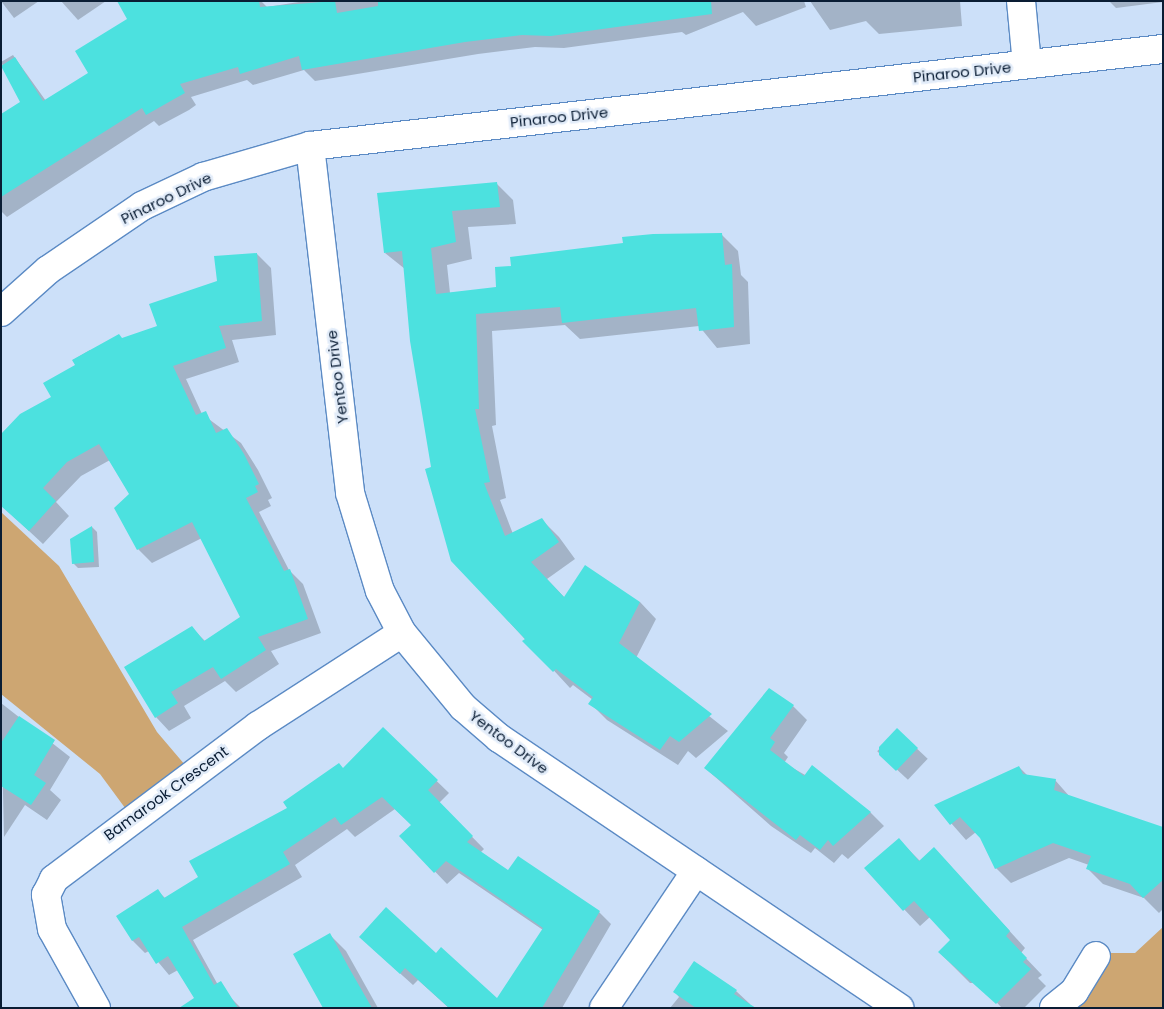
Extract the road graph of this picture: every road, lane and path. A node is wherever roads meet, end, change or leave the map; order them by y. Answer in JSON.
{"nodes":[{"id":1,"x":1021,"y":1,"type":"edge"},
{"id":2,"x":1163,"y":49,"type":"edge"},
{"id":3,"x":1027,"y":64,"type":"junction"},
{"id":4,"x":310,"y":146,"type":"junction"},
{"id":5,"x":1,"y":312,"type":"edge"},
{"id":6,"x":402,"y":633,"type":"junction"},
{"id":7,"x":696,"y":871,"type":"junction"},
{"id":8,"x":1096,"y":956,"type":"dead end"},
{"id":9,"x":96,"y":1008,"type":"edge"},
{"id":10,"x":604,"y":1008,"type":"edge"},
{"id":11,"x":899,"y":1008,"type":"edge"},
{"id":12,"x":1054,"y":1008,"type":"edge"}],
"edges":[{"from":1,"to":3,"type":"street"},
{"from":2,"to":3,"type":"street","name":"Pinaroo Drive"},
{"from":3,"to":4,"type":"street","name":"Pinaroo Drive"},
{"from":4,"to":5,"type":"street","name":"Pinaroo Drive"},
{"from":4,"to":6,"type":"street","name":"Yentoo Drive"},
{"from":6,"to":7,"type":"street","name":"Yentoo Drive"},
{"from":6,"to":9,"type":"street","name":"Bamarook Crescent"},
{"from":7,"to":10,"type":"street"},
{"from":7,"to":11,"type":"street","name":"Yentoo Drive"},
{"from":8,"to":12,"type":"street"}]}
